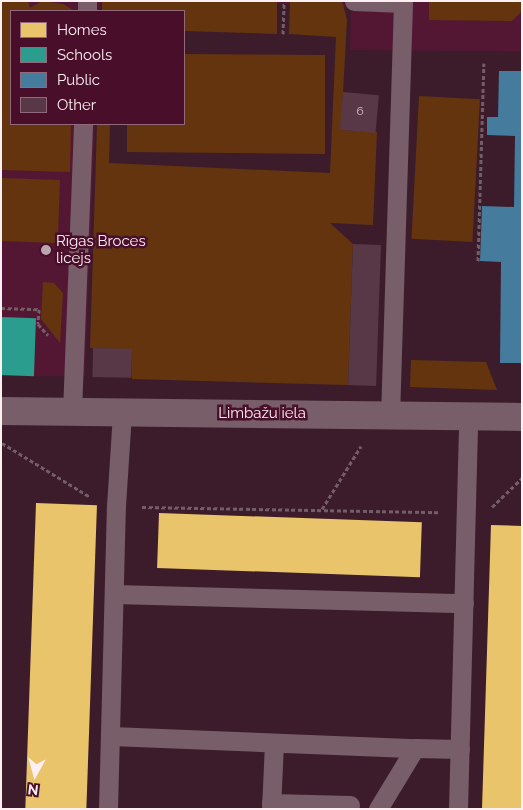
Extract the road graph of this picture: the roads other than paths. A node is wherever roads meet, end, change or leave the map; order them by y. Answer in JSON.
{"nodes":[{"id":1,"x":354,"y":1,"type":"edge"},
{"id":2,"x":82,"y":125,"type":"edge"},
{"id":3,"x":1,"y":412,"type":"edge"},
{"id":4,"x":72,"y":412,"type":"junction"},
{"id":5,"x":122,"y":413,"type":"junction"},
{"id":6,"x":390,"y":415,"type":"junction"},
{"id":7,"x":468,"y":416,"type":"junction"},
{"id":8,"x":522,"y":416,"type":"edge"},
{"id":9,"x":114,"y":594,"type":"junction"},
{"id":10,"x":464,"y":602,"type":"junction"},
{"id":11,"x":111,"y":736,"type":"junction"},
{"id":12,"x":274,"y":744,"type":"junction"},
{"id":13,"x":415,"y":748,"type":"junction"},
{"id":14,"x":460,"y":750,"type":"junction"},
{"id":15,"x":350,"y":805,"type":"dead end"},
{"id":16,"x":271,"y":806,"type":"edge"},
{"id":17,"x":108,"y":809,"type":"edge"},
{"id":18,"x":378,"y":809,"type":"edge"},
{"id":19,"x":458,"y":809,"type":"edge"}],
"edges":[{"from":1,"to":6,"type":"lane"},
{"from":2,"to":4,"type":"lane"},
{"from":3,"to":4,"type":"street","name":"Limbažu iela"},
{"from":4,"to":5,"type":"street","name":"Limbažu iela"},
{"from":5,"to":6,"type":"street","name":"Limbažu iela"},
{"from":5,"to":9,"type":"lane"},
{"from":6,"to":7,"type":"street","name":"Limbažu iela"},
{"from":7,"to":8,"type":"street","name":"Limbažu iela"},
{"from":7,"to":10,"type":"lane"},
{"from":9,"to":10,"type":"lane"},
{"from":9,"to":11,"type":"lane"},
{"from":10,"to":14,"type":"lane"},
{"from":11,"to":12,"type":"lane"},
{"from":11,"to":17,"type":"lane"},
{"from":12,"to":13,"type":"lane"},
{"from":12,"to":16,"type":"lane"},
{"from":13,"to":14,"type":"lane"},
{"from":13,"to":18,"type":"lane"},
{"from":14,"to":19,"type":"lane"},
{"from":15,"to":16,"type":"lane"}]}
